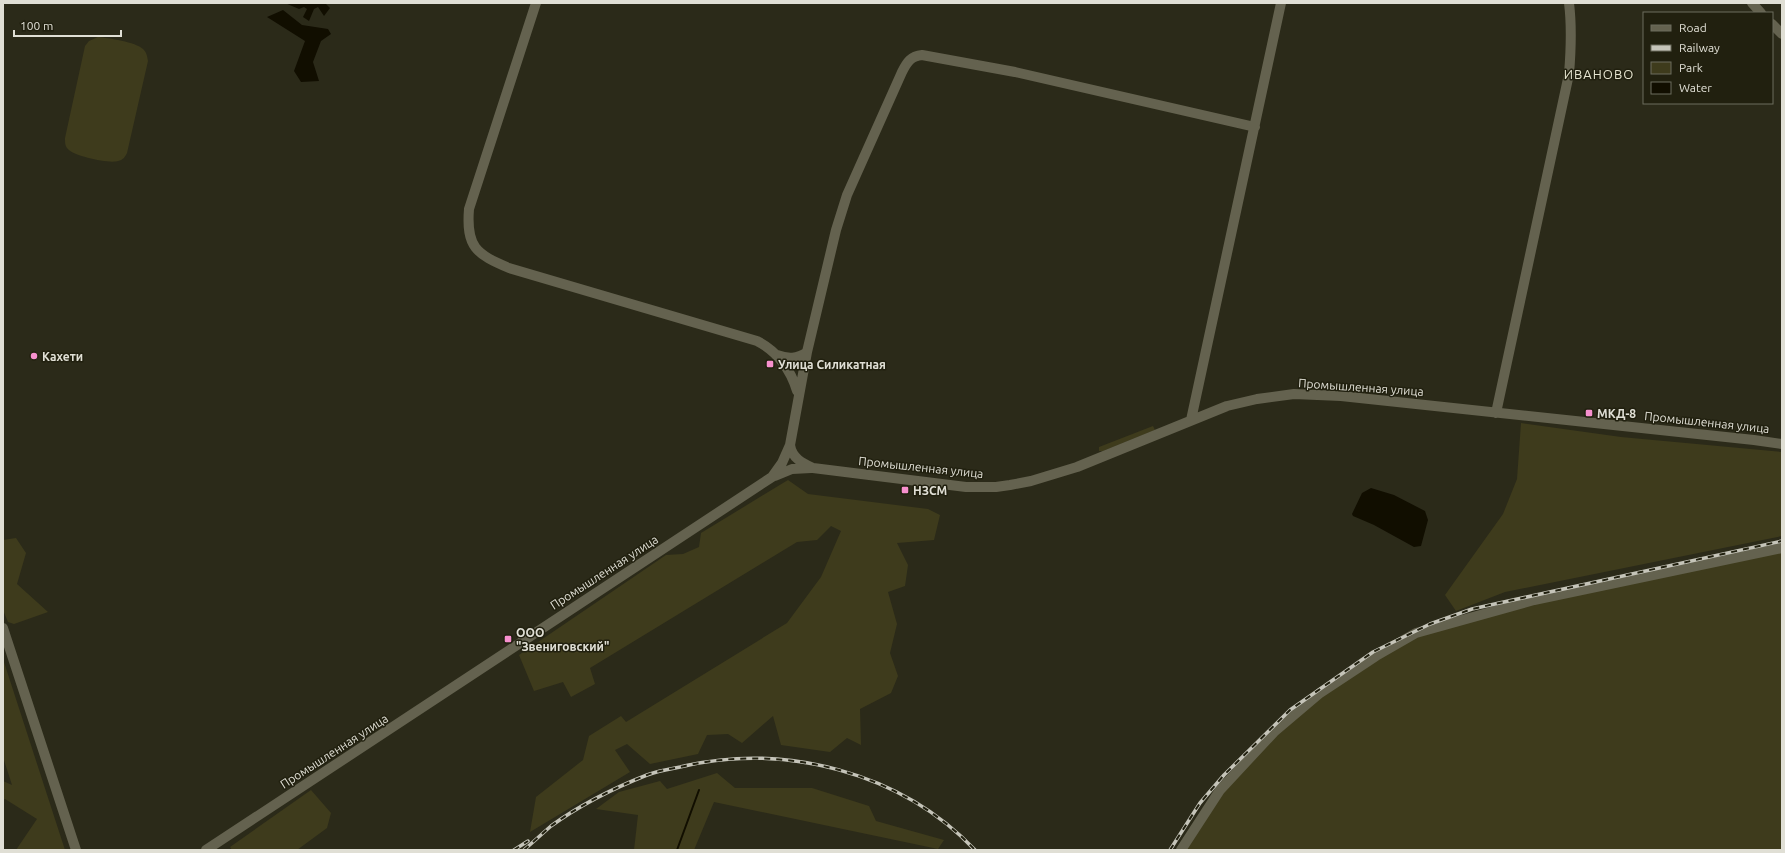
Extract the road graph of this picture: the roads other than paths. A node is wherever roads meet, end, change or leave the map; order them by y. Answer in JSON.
{"nodes":[{"id":1,"x":536,"y":3,"type":"edge"},
{"id":2,"x":1280,"y":3,"type":"edge"},
{"id":3,"x":1569,"y":3,"type":"edge"},
{"id":4,"x":1752,"y":3,"type":"edge"},
{"id":5,"x":1760,"y":12,"type":"edge"},
{"id":6,"x":1773,"y":25,"type":"edge"},
{"id":7,"x":1782,"y":34,"type":"edge"},
{"id":8,"x":1255,"y":127,"type":"junction"},
{"id":9,"x":806,"y":352,"type":"junction"},
{"id":10,"x":777,"y":355,"type":"junction"},
{"id":11,"x":798,"y":393,"type":"junction"},
{"id":12,"x":1496,"y":413,"type":"junction"},
{"id":13,"x":1191,"y":420,"type":"junction"},
{"id":14,"x":1782,"y":444,"type":"edge"},
{"id":15,"x":790,"y":445,"type":"junction"},
{"id":16,"x":813,"y":468,"type":"junction"},
{"id":17,"x":772,"y":477,"type":"junction"},
{"id":18,"x":1782,"y":548,"type":"edge"},
{"id":19,"x":3,"y":628,"type":"edge"},
{"id":20,"x":76,"y":850,"type":"edge"},
{"id":21,"x":206,"y":850,"type":"edge"},
{"id":22,"x":1181,"y":850,"type":"edge"}],
"edges":[{"from":1,"to":10,"type":"street"},
{"from":2,"to":8,"type":"street"},
{"from":3,"to":12,"type":"street"},
{"from":4,"to":5,"type":"street"},
{"from":6,"to":7,"type":"street"},
{"from":8,"to":9,"type":"street"},
{"from":8,"to":13,"type":"street"},
{"from":9,"to":10,"type":"street"},
{"from":9,"to":11,"type":"street"},
{"from":10,"to":11,"type":"street"},
{"from":11,"to":15,"type":"street"},
{"from":12,"to":13,"type":"street","name":"Промышленная улица"},
{"from":12,"to":14,"type":"street","name":"Промышленная улица"},
{"from":13,"to":16,"type":"street","name":"Промышленная улица"},
{"from":15,"to":16,"type":"street","name":"Промышленная улица"},
{"from":15,"to":17,"type":"street","name":"Промышленная улица"},
{"from":16,"to":17,"type":"street"},
{"from":17,"to":21,"type":"street","name":"Промышленная улица"},
{"from":18,"to":22,"type":"street"},
{"from":19,"to":20,"type":"street"}]}
